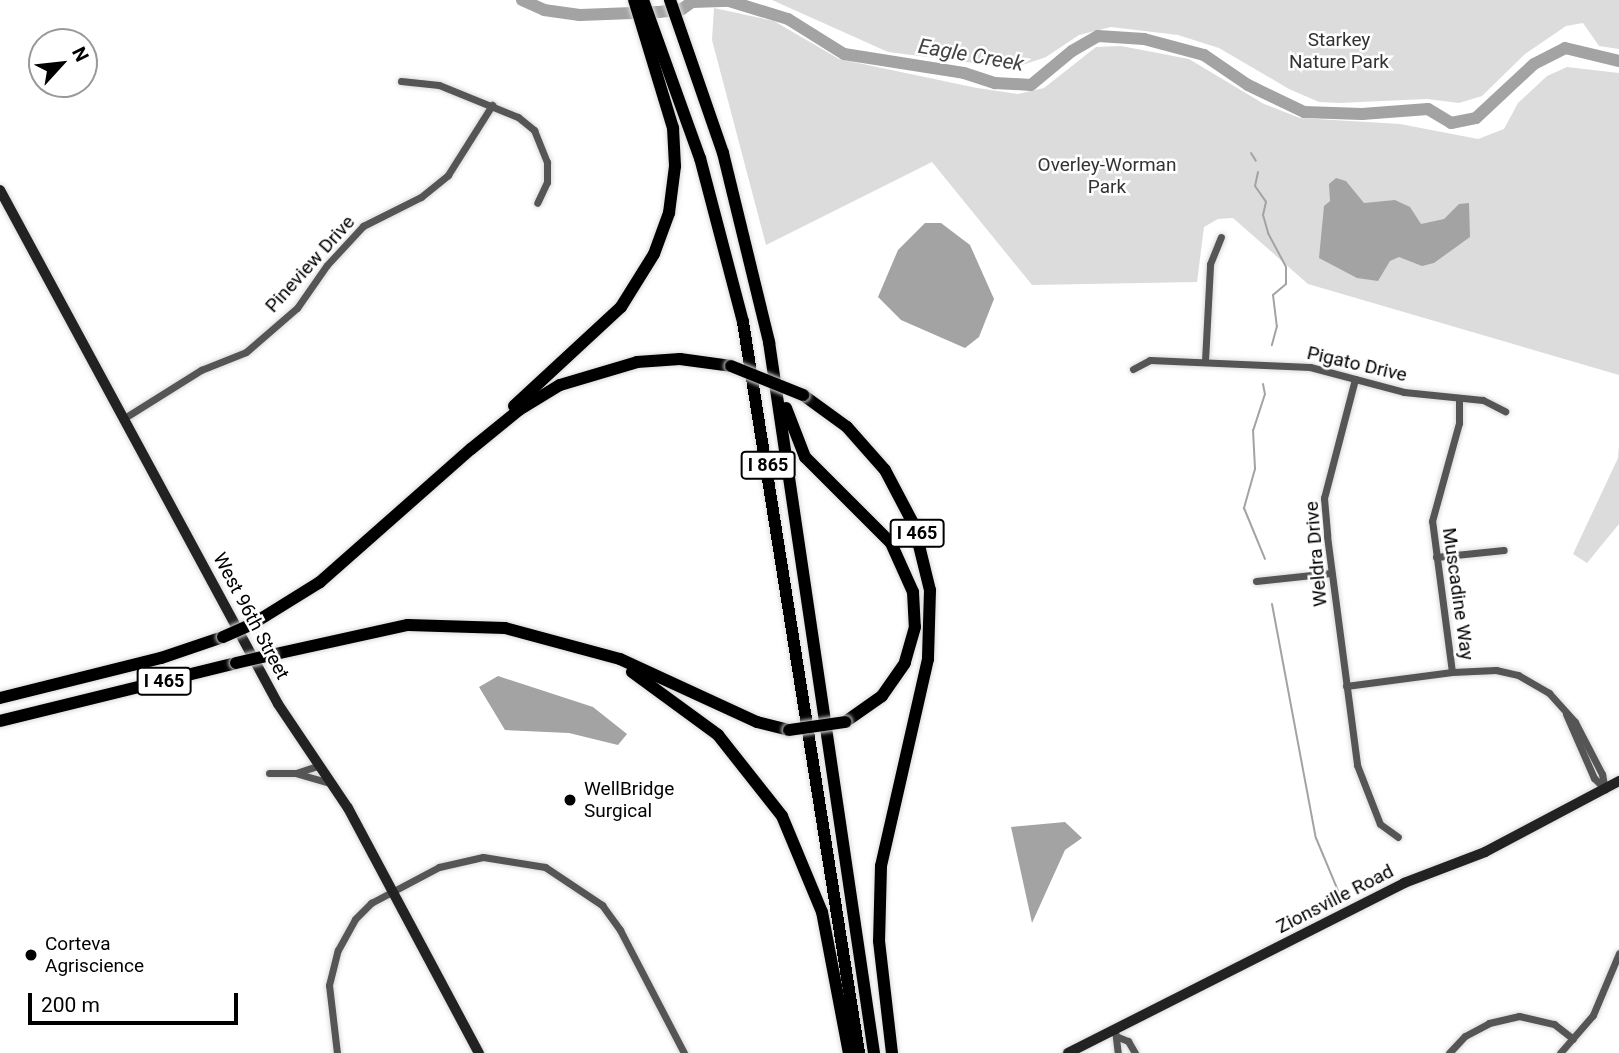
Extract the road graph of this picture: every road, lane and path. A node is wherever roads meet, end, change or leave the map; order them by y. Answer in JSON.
{"nodes":[{"id":1,"x":634,"y":0,"type":"edge"},
{"id":2,"x":643,"y":0,"type":"edge"},
{"id":3,"x":670,"y":0,"type":"edge"},
{"id":4,"x":655,"y":46,"type":"junction"},
{"id":5,"x":401,"y":81,"type":"dead end"},
{"id":6,"x":492,"y":105,"type":"junction"},
{"id":7,"x":0,"y":190,"type":"edge"},
{"id":8,"x":537,"y":203,"type":"dead end"},
{"id":9,"x":1221,"y":237,"type":"dead end"},
{"id":10,"x":769,"y":342,"type":"junction"},
{"id":11,"x":1205,"y":361,"type":"junction"},
{"id":12,"x":1133,"y":369,"type":"dead end"},
{"id":13,"x":1355,"y":379,"type":"junction"},
{"id":14,"x":1459,"y":398,"type":"junction"},
{"id":15,"x":1505,"y":411,"type":"dead end"},
{"id":16,"x":126,"y":417,"type":"junction"},
{"id":17,"x":471,"y":449,"type":"junction"},
{"id":18,"x":1504,"y":550,"type":"dead end"},
{"id":19,"x":1436,"y":557,"type":"junction"},
{"id":20,"x":1331,"y":573,"type":"junction"},
{"id":21,"x":1256,"y":581,"type":"dead end"},
{"id":22,"x":575,"y":645,"type":"junction"},
{"id":23,"x":1452,"y":671,"type":"junction"},
{"id":24,"x":1346,"y":686,"type":"junction"},
{"id":25,"x":0,"y":698,"type":"edge"},
{"id":26,"x":0,"y":721,"type":"edge"},
{"id":27,"x":318,"y":766,"type":"junction"},
{"id":28,"x":269,"y":773,"type":"dead end"},
{"id":29,"x":295,"y":773,"type":"junction"},
{"id":30,"x":1619,"y":781,"type":"edge"},
{"id":31,"x":330,"y":783,"type":"junction"},
{"id":32,"x":1605,"y":789,"type":"junction"},
{"id":33,"x":1398,"y":837,"type":"dead end"},
{"id":34,"x":393,"y":891,"type":"junction"},
{"id":35,"x":1619,"y":953,"type":"edge"},
{"id":36,"x":1116,"y":1033,"type":"junction"},
{"id":37,"x":1573,"y":1039,"type":"junction"},
{"id":38,"x":337,"y":1053,"type":"edge"},
{"id":39,"x":479,"y":1053,"type":"edge"},
{"id":40,"x":684,"y":1053,"type":"edge"},
{"id":41,"x":849,"y":1053,"type":"edge"},
{"id":42,"x":859,"y":1053,"type":"edge"},
{"id":43,"x":874,"y":1053,"type":"edge"},
{"id":44,"x":892,"y":1053,"type":"edge"},
{"id":45,"x":1068,"y":1053,"type":"edge"},
{"id":46,"x":1118,"y":1053,"type":"edge"},
{"id":47,"x":1135,"y":1053,"type":"edge"},
{"id":48,"x":1450,"y":1053,"type":"edge"},
{"id":49,"x":1560,"y":1053,"type":"edge"}],
"edges":[{"from":1,"to":4,"type":"highway"},
{"from":2,"to":4,"type":"highway","number":"I 865"},
{"from":3,"to":10,"type":"highway","number":"I 865"},
{"from":4,"to":17,"type":"highway"},
{"from":4,"to":42,"type":"highway","number":"I 865"},
{"from":5,"to":6,"type":"street"},
{"from":6,"to":8,"type":"street"},
{"from":6,"to":16,"type":"street","name":"Pineview Drive"},
{"from":7,"to":16,"type":"main road","name":"West 96th Street"},
{"from":9,"to":11,"type":"street"},
{"from":10,"to":22,"type":"highway","bridge":true},
{"from":10,"to":43,"type":"highway","number":"I 865"},
{"from":11,"to":12,"type":"street","name":"Pigato Drive"},
{"from":11,"to":13,"type":"street","name":"Pigato Drive"},
{"from":13,"to":14,"type":"street","name":"Pigato Drive"},
{"from":13,"to":20,"type":"street","name":"Weldra Drive"},
{"from":14,"to":15,"type":"street","name":"Pigato Drive"},
{"from":14,"to":19,"type":"street","name":"Muscadine Way"},
{"from":16,"to":27,"type":"main road","name":"West 96th Street"},
{"from":17,"to":25,"type":"highway","number":"I 465","bridge":true},
{"from":17,"to":44,"type":"highway","number":"I 465","bridge":true},
{"from":18,"to":19,"type":"street"},
{"from":19,"to":23,"type":"street","name":"Muscadine Way"},
{"from":20,"to":21,"type":"street"},
{"from":20,"to":24,"type":"street","name":"Weldra Drive"},
{"from":22,"to":26,"type":"highway","number":"I 465","bridge":true},
{"from":22,"to":41,"type":"highway","number":"I 465"},
{"from":23,"to":24,"type":"street"},
{"from":23,"to":32,"type":"street"},
{"from":24,"to":33,"type":"street","name":"Weldra Drive"},
{"from":27,"to":29,"type":"street"},
{"from":27,"to":31,"type":"main road","name":"West 96th Street"},
{"from":28,"to":29,"type":"street"},
{"from":29,"to":31,"type":"street"},
{"from":30,"to":32,"type":"main road","name":"Zionsville Road"},
{"from":31,"to":34,"type":"main road","name":"West 96th Street"},
{"from":32,"to":36,"type":"main road","name":"Zionsville Road"},
{"from":34,"to":38,"type":"street"},
{"from":34,"to":39,"type":"main road","name":"West 96th Street"},
{"from":34,"to":40,"type":"street"},
{"from":35,"to":37,"type":"street"},
{"from":36,"to":45,"type":"main road","name":"Zionsville Road"},
{"from":36,"to":46,"type":"street"},
{"from":36,"to":47,"type":"street"},
{"from":37,"to":48,"type":"street"},
{"from":37,"to":49,"type":"street"}]}
